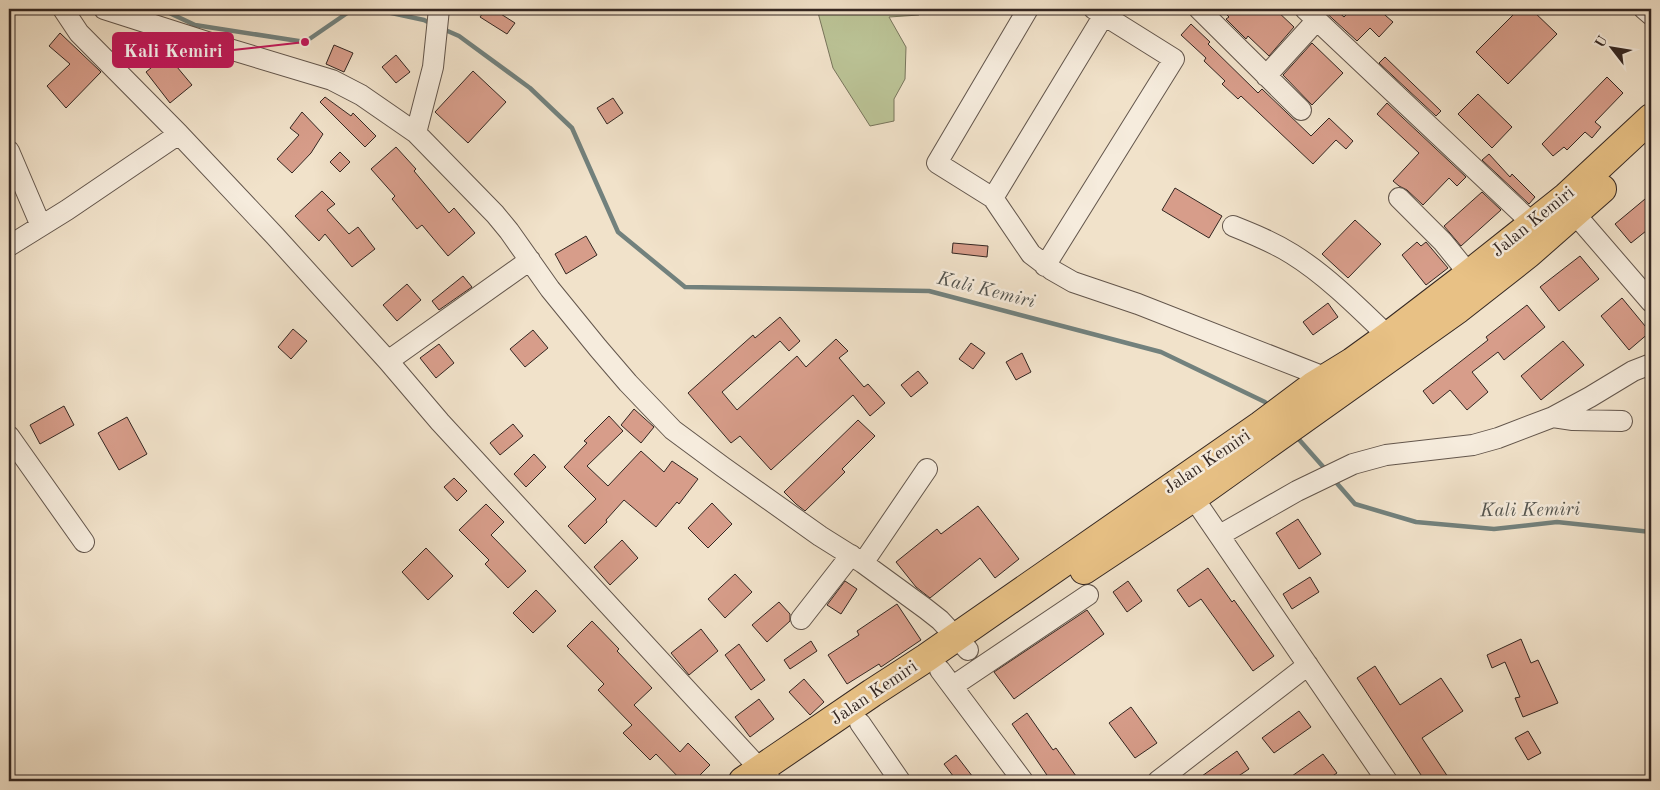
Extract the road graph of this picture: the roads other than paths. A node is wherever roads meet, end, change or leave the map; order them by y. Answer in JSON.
{"nodes":[{"id":1,"x":63,"y":9,"type":"edge"},
{"id":2,"x":104,"y":9,"type":"edge"},
{"id":3,"x":439,"y":9,"type":"edge"},
{"id":4,"x":1028,"y":9,"type":"edge"},
{"id":5,"x":1199,"y":9,"type":"edge"},
{"id":6,"x":1644,"y":9,"type":"edge"},
{"id":7,"x":1099,"y":12,"type":"edge"},
{"id":8,"x":1311,"y":15,"type":"edge"},
{"id":9,"x":1651,"y":15,"type":"edge"},
{"id":10,"x":1266,"y":76,"type":"junction"},
{"id":11,"x":1301,"y":110,"type":"dead end"},
{"id":12,"x":1651,"y":118,"type":"edge"},
{"id":13,"x":416,"y":133,"type":"junction"},
{"id":14,"x":179,"y":134,"type":"junction"},
{"id":15,"x":1651,"y":144,"type":"edge"},
{"id":16,"x":9,"y":151,"type":"edge"},
{"id":17,"x":993,"y":198,"type":"junction"},
{"id":18,"x":1399,"y":198,"type":"dead end"},
{"id":19,"x":1575,"y":214,"type":"junction"},
{"id":20,"x":1532,"y":224,"type":"junction"},
{"id":21,"x":41,"y":226,"type":"junction"},
{"id":22,"x":1233,"y":226,"type":"dead end"},
{"id":23,"x":9,"y":246,"type":"edge"},
{"id":24,"x":530,"y":260,"type":"junction"},
{"id":25,"x":1045,"y":266,"type":"junction"},
{"id":26,"x":1469,"y":274,"type":"junction"},
{"id":27,"x":1651,"y":302,"type":"edge"},
{"id":28,"x":1388,"y":336,"type":"junction"},
{"id":29,"x":388,"y":361,"type":"junction"},
{"id":30,"x":1651,"y":364,"type":"edge"},
{"id":31,"x":1322,"y":389,"type":"junction"},
{"id":32,"x":1553,"y":417,"type":"junction"},
{"id":33,"x":1622,"y":421,"type":"dead end"},
{"id":34,"x":9,"y":436,"type":"edge"},
{"id":35,"x":927,"y":469,"type":"dead end"},
{"id":36,"x":1187,"y":488,"type":"junction"},
{"id":37,"x":1220,"y":535,"type":"junction"},
{"id":38,"x":84,"y":542,"type":"dead end"},
{"id":39,"x":857,"y":559,"type":"junction"},
{"id":40,"x":1088,"y":595,"type":"dead end"},
{"id":41,"x":801,"y":619,"type":"dead end"},
{"id":42,"x":962,"y":643,"type":"junction"},
{"id":43,"x":1308,"y":665,"type":"junction"},
{"id":44,"x":947,"y":678,"type":"junction"},
{"id":45,"x":860,"y":723,"type":"junction"},
{"id":46,"x":763,"y":778,"type":"edge"},
{"id":47,"x":1382,"y":779,"type":"edge"},
{"id":48,"x":900,"y":781,"type":"edge"},
{"id":49,"x":1023,"y":781,"type":"edge"},
{"id":50,"x":1158,"y":781,"type":"edge"}],
"edges":[{"from":1,"to":14,"type":"street"},
{"from":2,"to":13,"type":"street"},
{"from":3,"to":13,"type":"street"},
{"from":4,"to":17,"type":"street"},
{"from":5,"to":10,"type":"street"},
{"from":6,"to":9,"type":"street"},
{"from":7,"to":17,"type":"street"},
{"from":7,"to":25,"type":"street"},
{"from":8,"to":10,"type":"street"},
{"from":8,"to":20,"type":"street"},
{"from":10,"to":11,"type":"street"},
{"from":12,"to":20,"type":"highway","name":"Jalan Kemiri"},
{"from":13,"to":24,"type":"street"},
{"from":14,"to":21,"type":"street"},
{"from":14,"to":29,"type":"street"},
{"from":15,"to":19,"type":"highway","name":"Jalan Kemiri"},
{"from":16,"to":21,"type":"street"},
{"from":17,"to":25,"type":"street"},
{"from":18,"to":26,"type":"street"},
{"from":19,"to":27,"type":"street"},
{"from":19,"to":31,"type":"highway","name":"Jalan Kemiri"},
{"from":20,"to":26,"type":"highway","name":"Jalan Kemiri"},
{"from":21,"to":23,"type":"street"},
{"from":22,"to":28,"type":"street"},
{"from":24,"to":29,"type":"street"},
{"from":24,"to":39,"type":"street"},
{"from":25,"to":31,"type":"street"},
{"from":26,"to":28,"type":"highway","name":"Jalan Kemiri"},
{"from":28,"to":31,"type":"highway","name":"Jalan Kemiri"},
{"from":29,"to":46,"type":"street"},
{"from":30,"to":32,"type":"street"},
{"from":31,"to":36,"type":"highway","name":"Jalan Kemiri"},
{"from":32,"to":33,"type":"street"},
{"from":32,"to":37,"type":"street"},
{"from":34,"to":38,"type":"street"},
{"from":35,"to":39,"type":"street"},
{"from":36,"to":37,"type":"street"},
{"from":36,"to":42,"type":"highway","name":"Jalan Kemiri"},
{"from":37,"to":43,"type":"street"},
{"from":39,"to":41,"type":"street"},
{"from":39,"to":42,"type":"street"},
{"from":40,"to":44,"type":"street"},
{"from":42,"to":44,"type":"highway","name":"Jalan Kemiri"},
{"from":42,"to":46,"type":"highway","name":"Jalan Kemiri"},
{"from":43,"to":47,"type":"street"},
{"from":43,"to":50,"type":"street"},
{"from":44,"to":45,"type":"highway","name":"Jalan Kemiri"},
{"from":44,"to":49,"type":"street"},
{"from":45,"to":46,"type":"highway","name":"Jalan Kemiri"},
{"from":45,"to":48,"type":"street"}]}
